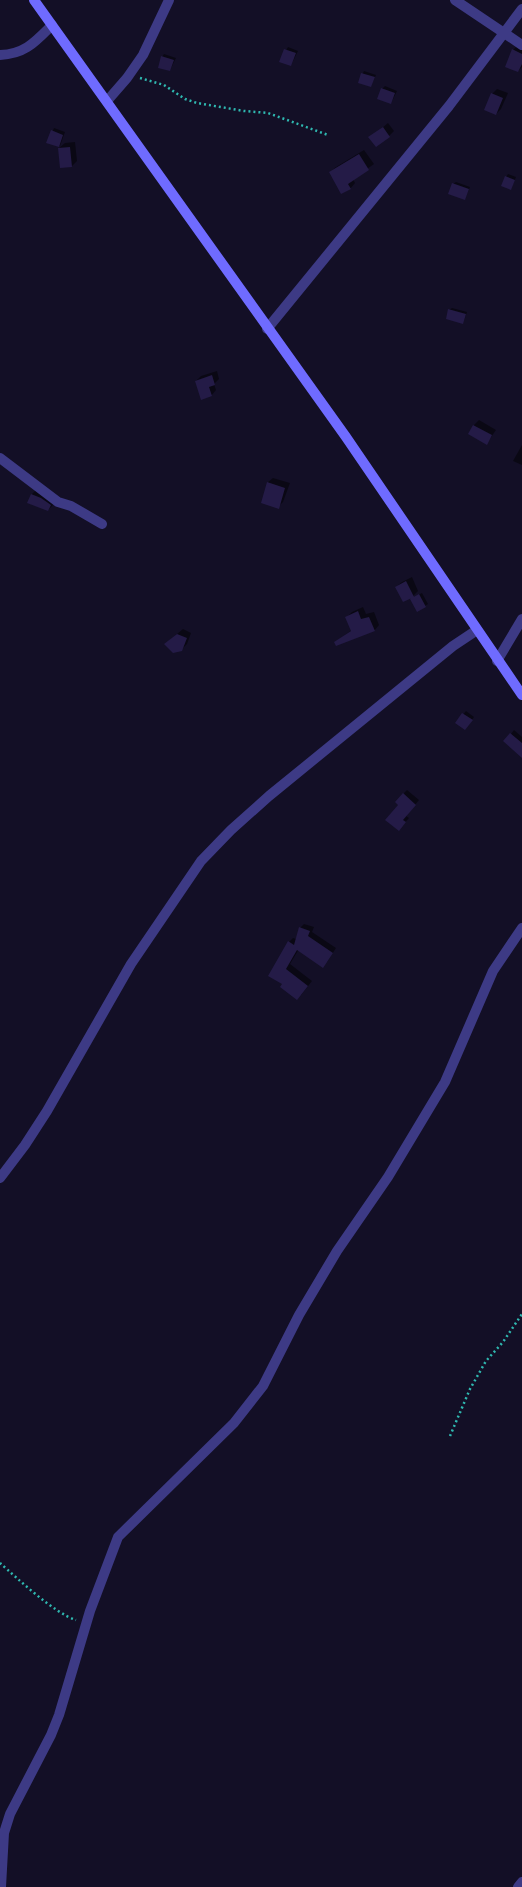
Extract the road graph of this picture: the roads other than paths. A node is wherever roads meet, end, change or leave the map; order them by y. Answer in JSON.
{"nodes":[{"id":1,"x":34,"y":0,"type":"edge"},
{"id":2,"x":169,"y":0,"type":"edge"},
{"id":3,"x":455,"y":0,"type":"edge"},
{"id":4,"x":522,"y":9,"type":"edge"},
{"id":5,"x":52,"y":25,"type":"junction"},
{"id":6,"x":503,"y":33,"type":"junction"},
{"id":7,"x":522,"y":45,"type":"edge"},
{"id":8,"x":0,"y":55,"type":"edge"},
{"id":9,"x":107,"y":101,"type":"junction"},
{"id":10,"x":267,"y":329,"type":"junction"},
{"id":11,"x":0,"y":458,"type":"edge"},
{"id":12,"x":102,"y":524,"type":"dead end"},
{"id":13,"x":522,"y":619,"type":"edge"},
{"id":14,"x":477,"y":630,"type":"junction"},
{"id":15,"x":497,"y":661,"type":"junction"},
{"id":16,"x":522,"y":695,"type":"edge"},
{"id":17,"x":522,"y":928,"type":"edge"},
{"id":18,"x":0,"y":1178,"type":"edge"},
{"id":19,"x":522,"y":1882,"type":"edge"},
{"id":20,"x":1,"y":1887,"type":"edge"},
{"id":21,"x":518,"y":1887,"type":"edge"}],
"edges":[{"from":1,"to":5,"type":"main road"},
{"from":2,"to":9,"type":"street"},
{"from":3,"to":6,"type":"street"},
{"from":4,"to":6,"type":"street"},
{"from":5,"to":8,"type":"street"},
{"from":5,"to":9,"type":"main road"},
{"from":6,"to":7,"type":"street"},
{"from":6,"to":10,"type":"street"},
{"from":9,"to":10,"type":"main road"},
{"from":10,"to":14,"type":"main road"},
{"from":11,"to":12,"type":"street"},
{"from":13,"to":15,"type":"street"},
{"from":14,"to":15,"type":"main road"},
{"from":14,"to":18,"type":"street"},
{"from":15,"to":16,"type":"main road"},
{"from":17,"to":20,"type":"street"},
{"from":19,"to":21,"type":"street"}]}
